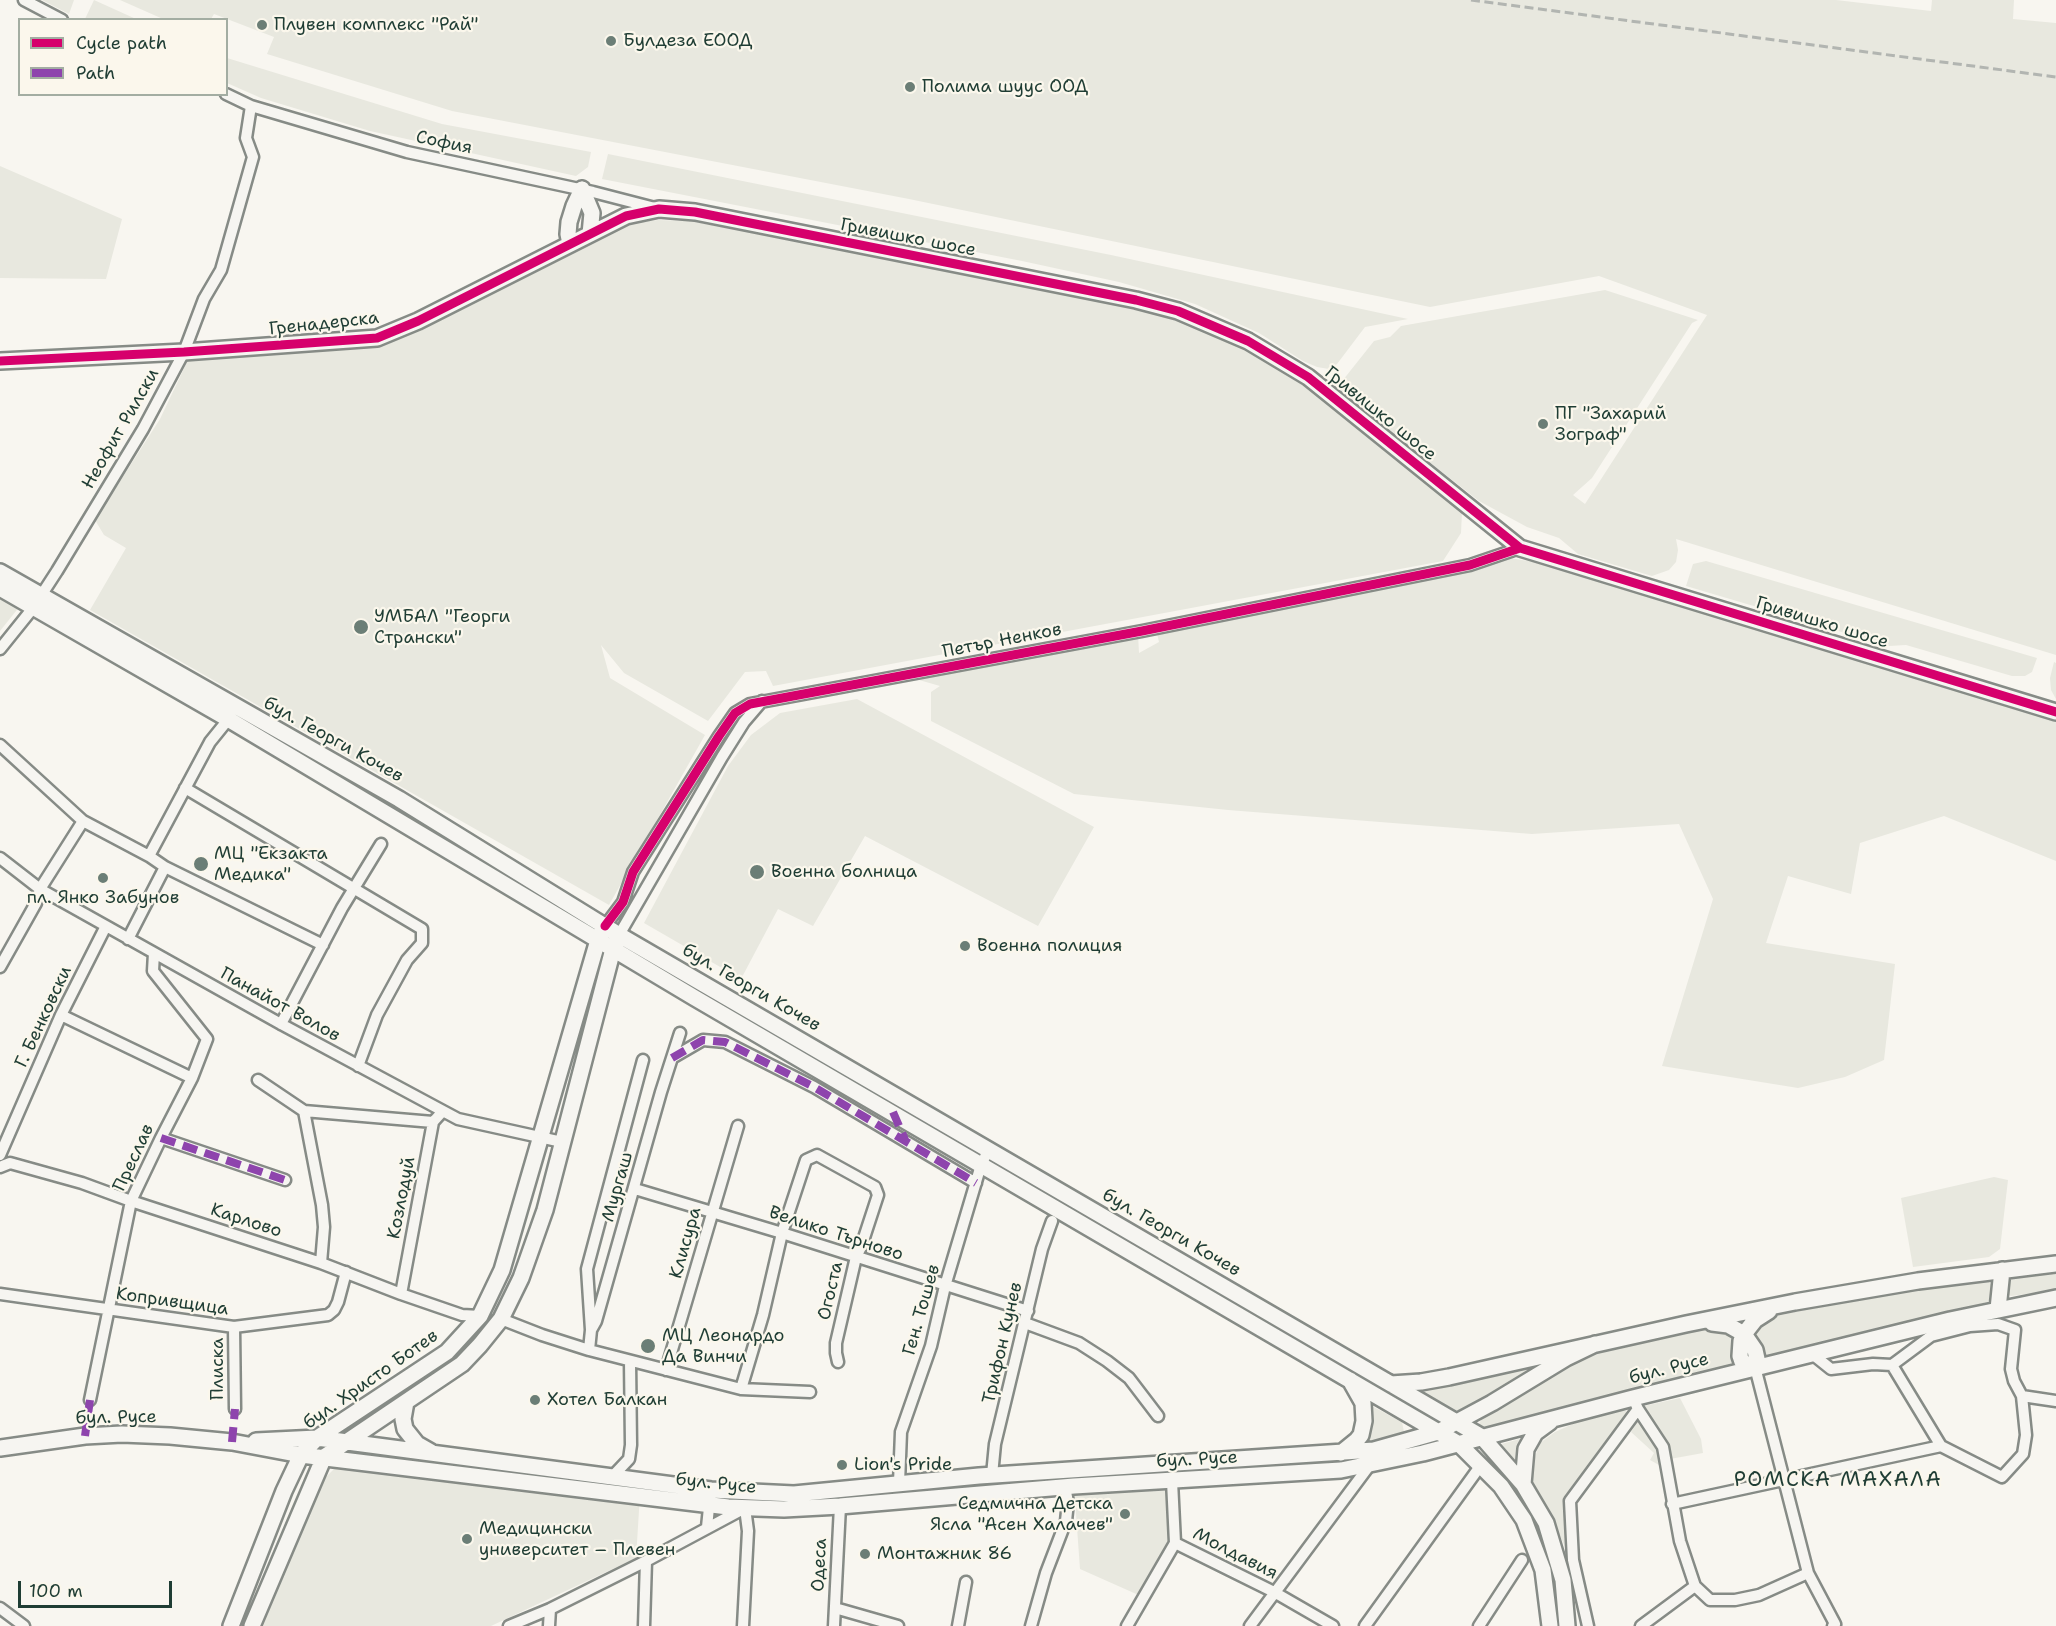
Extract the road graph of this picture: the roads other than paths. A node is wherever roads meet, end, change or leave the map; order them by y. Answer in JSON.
{"nodes":[{"id":1,"x":24,"y":0,"type":"edge"},
{"id":2,"x":58,"y":18,"type":"edge"},
{"id":3,"x":228,"y":95,"type":"edge"},
{"id":4,"x":251,"y":106,"type":"junction"},
{"id":5,"x":582,"y":189,"type":"junction"},
{"id":6,"x":659,"y":209,"type":"junction"},
{"id":7,"x":590,"y":234,"type":"junction"},
{"id":8,"x":570,"y":244,"type":"junction"},
{"id":9,"x":184,"y":352,"type":"junction"},
{"id":10,"x":0,"y":361,"type":"edge"},
{"id":11,"x":1520,"y":548,"type":"junction"},
{"id":12,"x":0,"y":572,"type":"edge"},
{"id":13,"x":0,"y":588,"type":"edge"},
{"id":14,"x":36,"y":602,"type":"junction"},
{"id":15,"x":0,"y":649,"type":"edge"},
{"id":16,"x":762,"y":701,"type":"junction"},
{"id":17,"x":2056,"y":712,"type":"edge"},
{"id":18,"x":232,"y":713,"type":"junction"},
{"id":19,"x":0,"y":745,"type":"edge"},
{"id":20,"x":184,"y":788,"type":"junction"},
{"id":21,"x":83,"y":821,"type":"junction"},
{"id":22,"x":381,"y":844,"type":"dead end"},
{"id":23,"x":149,"y":856,"type":"junction"},
{"id":24,"x":0,"y":858,"type":"edge"},
{"id":25,"x":165,"y":867,"type":"junction"},
{"id":26,"x":40,"y":889,"type":"junction"},
{"id":27,"x":354,"y":889,"type":"junction"},
{"id":28,"x":106,"y":926,"type":"junction"},
{"id":29,"x":605,"y":926,"type":"junction"},
{"id":30,"x":128,"y":939,"type":"junction"},
{"id":31,"x":598,"y":940,"type":"junction"},
{"id":32,"x":616,"y":942,"type":"junction"},
{"id":33,"x":323,"y":945,"type":"junction"},
{"id":34,"x":154,"y":953,"type":"junction"},
{"id":35,"x":0,"y":967,"type":"edge"},
{"id":36,"x":61,"y":1016,"type":"junction"},
{"id":37,"x":281,"y":1024,"type":"junction"},
{"id":38,"x":680,"y":1033,"type":"dead end"},
{"id":39,"x":672,"y":1058,"type":"junction"},
{"id":40,"x":643,"y":1060,"type":"dead end"},
{"id":41,"x":358,"y":1066,"type":"junction"},
{"id":42,"x":192,"y":1078,"type":"junction"},
{"id":43,"x":258,"y":1080,"type":"dead end"},
{"id":44,"x":304,"y":1111,"type":"junction"},
{"id":45,"x":443,"y":1111,"type":"junction"},
{"id":46,"x":893,"y":1112,"type":"junction"},
{"id":47,"x":434,"y":1122,"type":"junction"},
{"id":48,"x":738,"y":1126,"type":"dead end"},
{"id":49,"x":542,"y":1137,"type":"junction"},
{"id":50,"x":161,"y":1138,"type":"junction"},
{"id":51,"x":562,"y":1142,"type":"junction"},
{"id":52,"x":906,"y":1142,"type":"junction"},
{"id":53,"x":989,"y":1149,"type":"junction"},
{"id":54,"x":0,"y":1155,"type":"edge"},
{"id":55,"x":981,"y":1165,"type":"junction"},
{"id":56,"x":0,"y":1167,"type":"edge"},
{"id":57,"x":285,"y":1180,"type":"dead end"},
{"id":58,"x":976,"y":1183,"type":"junction"},
{"id":59,"x":634,"y":1190,"type":"junction"},
{"id":60,"x":131,"y":1202,"type":"junction"},
{"id":61,"x":712,"y":1212,"type":"junction"},
{"id":62,"x":1052,"y":1221,"type":"dead end"},
{"id":63,"x":782,"y":1233,"type":"junction"},
{"id":64,"x":856,"y":1257,"type":"junction"},
{"id":65,"x":321,"y":1263,"type":"junction"},
{"id":66,"x":2056,"y":1264,"type":"edge"},
{"id":67,"x":2002,"y":1270,"type":"junction"},
{"id":68,"x":346,"y":1272,"type":"junction"},
{"id":69,"x":945,"y":1286,"type":"junction"},
{"id":70,"x":0,"y":1294,"type":"edge"},
{"id":71,"x":401,"y":1294,"type":"junction"},
{"id":72,"x":2056,"y":1298,"type":"edge"},
{"id":73,"x":1795,"y":1302,"type":"junction"},
{"id":74,"x":1998,"y":1309,"type":"junction"},
{"id":75,"x":108,"y":1310,"type":"junction"},
{"id":76,"x":1028,"y":1311,"type":"junction"},
{"id":77,"x":480,"y":1316,"type":"junction"},
{"id":78,"x":501,"y":1319,"type":"junction"},
{"id":79,"x":1025,"y":1323,"type":"junction"},
{"id":80,"x":1686,"y":1324,"type":"junction"},
{"id":81,"x":234,"y":1328,"type":"junction"},
{"id":82,"x":591,"y":1330,"type":"junction"},
{"id":83,"x":1744,"y":1334,"type":"junction"},
{"id":84,"x":1595,"y":1344,"type":"junction"},
{"id":85,"x":589,"y":1350,"type":"junction"},
{"id":86,"x":1811,"y":1353,"type":"junction"},
{"id":87,"x":630,"y":1361,"type":"junction"},
{"id":88,"x":838,"y":1362,"type":"dead end"},
{"id":89,"x":1892,"y":1365,"type":"junction"},
{"id":90,"x":1755,"y":1367,"type":"junction"},
{"id":91,"x":666,"y":1370,"type":"junction"},
{"id":92,"x":1350,"y":1380,"type":"junction"},
{"id":93,"x":1391,"y":1384,"type":"junction"},
{"id":94,"x":741,"y":1389,"type":"junction"},
{"id":95,"x":810,"y":1392,"type":"dead end"},
{"id":96,"x":2022,"y":1396,"type":"junction"},
{"id":97,"x":90,"y":1400,"type":"dead end"},
{"id":98,"x":2056,"y":1401,"type":"edge"},
{"id":99,"x":406,"y":1402,"type":"junction"},
{"id":100,"x":1635,"y":1403,"type":"junction"},
{"id":101,"x":235,"y":1409,"type":"dead end"},
{"id":102,"x":1158,"y":1416,"type":"dead end"},
{"id":103,"x":1558,"y":1417,"type":"junction"},
{"id":104,"x":1458,"y":1422,"type":"junction"},
{"id":105,"x":1438,"y":1432,"type":"junction"},
{"id":106,"x":1482,"y":1437,"type":"junction"},
{"id":107,"x":317,"y":1438,"type":"junction"},
{"id":108,"x":345,"y":1441,"type":"junction"},
{"id":109,"x":232,"y":1442,"type":"junction"},
{"id":110,"x":1459,"y":1444,"type":"junction"},
{"id":111,"x":1941,"y":1446,"type":"junction"},
{"id":112,"x":0,"y":1448,"type":"edge"},
{"id":113,"x":263,"y":1448,"type":"junction"},
{"id":114,"x":1341,"y":1453,"type":"junction"},
{"id":115,"x":301,"y":1455,"type":"junction"},
{"id":116,"x":440,"y":1456,"type":"junction"},
{"id":117,"x":324,"y":1457,"type":"junction"},
{"id":118,"x":1481,"y":1465,"type":"junction"},
{"id":119,"x":1369,"y":1466,"type":"junction"},
{"id":120,"x":992,"y":1475,"type":"junction"},
{"id":121,"x":612,"y":1477,"type":"junction"},
{"id":122,"x":1785,"y":1480,"type":"junction"},
{"id":123,"x":1172,"y":1481,"type":"junction"},
{"id":124,"x":899,"y":1483,"type":"junction"},
{"id":125,"x":1523,"y":1484,"type":"junction"},
{"id":126,"x":1065,"y":1487,"type":"junction"},
{"id":127,"x":284,"y":1491,"type":"junction"},
{"id":128,"x":710,"y":1497,"type":"junction"},
{"id":129,"x":1672,"y":1504,"type":"junction"},
{"id":130,"x":840,"y":1506,"type":"junction"},
{"id":131,"x":745,"y":1508,"type":"junction"},
{"id":132,"x":707,"y":1527,"type":"junction"},
{"id":133,"x":1175,"y":1543,"type":"junction"},
{"id":134,"x":1522,"y":1560,"type":"dead end"},
{"id":135,"x":646,"y":1561,"type":"junction"},
{"id":136,"x":1808,"y":1573,"type":"junction"},
{"id":137,"x":966,"y":1582,"type":"dead end"},
{"id":138,"x":1695,"y":1586,"type":"junction"},
{"id":139,"x":1274,"y":1592,"type":"junction"},
{"id":140,"x":0,"y":1608,"type":"edge"},
{"id":141,"x":834,"y":1608,"type":"junction"},
{"id":142,"x":550,"y":1609,"type":"junction"},
{"id":143,"x":24,"y":1626,"type":"edge"},
{"id":144,"x":231,"y":1626,"type":"edge"},
{"id":145,"x":252,"y":1626,"type":"edge"},
{"id":146,"x":509,"y":1626,"type":"edge"},
{"id":147,"x":549,"y":1626,"type":"edge"},
{"id":148,"x":644,"y":1626,"type":"edge"},
{"id":149,"x":743,"y":1626,"type":"edge"},
{"id":150,"x":834,"y":1626,"type":"edge"},
{"id":151,"x":898,"y":1626,"type":"edge"},
{"id":152,"x":958,"y":1626,"type":"edge"},
{"id":153,"x":1031,"y":1626,"type":"edge"},
{"id":154,"x":1127,"y":1626,"type":"edge"},
{"id":155,"x":1250,"y":1626,"type":"edge"},
{"id":156,"x":1333,"y":1626,"type":"edge"},
{"id":157,"x":1365,"y":1626,"type":"edge"},
{"id":158,"x":1479,"y":1626,"type":"edge"},
{"id":159,"x":1550,"y":1626,"type":"edge"},
{"id":160,"x":1567,"y":1626,"type":"edge"},
{"id":161,"x":1588,"y":1626,"type":"edge"},
{"id":162,"x":1641,"y":1626,"type":"edge"},
{"id":163,"x":1833,"y":1626,"type":"edge"}],
"edges":[{"from":1,"to":2,"type":"street"},
{"from":3,"to":4,"type":"street","name":"София"},
{"from":4,"to":5,"type":"street","name":"София"},
{"from":4,"to":9,"type":"street","name":"Неофит Рилски"},
{"from":5,"to":6,"type":"street","name":"София"},
{"from":5,"to":7,"type":"main road"},
{"from":5,"to":8,"type":"main road"},
{"from":6,"to":7,"type":"main road","name":"Гренадерска"},
{"from":6,"to":11,"type":"main road","name":"Гривишко шосе"},
{"from":7,"to":8,"type":"main road","name":"Гренадерска"},
{"from":8,"to":9,"type":"main road","name":"Гренадерска"},
{"from":9,"to":10,"type":"main road","name":"Гренадерска"},
{"from":9,"to":14,"type":"street","name":"Неофит Рилски"},
{"from":11,"to":16,"type":"street","name":"Петър Ненков"},
{"from":11,"to":17,"type":"main road","name":"Гривишко шосе"},
{"from":12,"to":14,"type":"main road","name":"бул. Георги Кочев"},
{"from":13,"to":14,"type":"main road","name":"бул. Георги Кочев"},
{"from":14,"to":15,"type":"street","name":"Неофит Рилски"},
{"from":14,"to":18,"type":"main road","name":"бул. Георги Кочев"},
{"from":16,"to":29,"type":"street","name":"Петър Ненков"},
{"from":16,"to":32,"type":"street"},
{"from":18,"to":20,"type":"street"},
{"from":18,"to":29,"type":"main road","name":"бул. Георги Кочев"},
{"from":18,"to":31,"type":"main road","name":"бул. Георги Кочев"},
{"from":19,"to":21,"type":"street"},
{"from":20,"to":23,"type":"street"},
{"from":20,"to":27,"type":"street"},
{"from":21,"to":23,"type":"street"},
{"from":21,"to":26,"type":"street"},
{"from":22,"to":27,"type":"street"},
{"from":23,"to":25,"type":"street"},
{"from":24,"to":26,"type":"street","name":"Панайот Волов"},
{"from":25,"to":30,"type":"street"},
{"from":25,"to":33,"type":"street"},
{"from":26,"to":28,"type":"street","name":"Панайот Волов"},
{"from":26,"to":35,"type":"street"},
{"from":27,"to":33,"type":"street"},
{"from":27,"to":41,"type":"street"},
{"from":28,"to":30,"type":"street","name":"Панайот Волов"},
{"from":28,"to":36,"type":"street","name":"Г. Бенковски"},
{"from":29,"to":31,"type":"main road","name":"бул. Христо Ботев"},
{"from":29,"to":32,"type":"main road","name":"бул. Георги Кочев"},
{"from":30,"to":34,"type":"street","name":"Панайот Волов"},
{"from":31,"to":32,"type":"main road","name":"бул. Георги Кочев"},
{"from":31,"to":49,"type":"main road","name":"бул. Христо Ботев"},
{"from":32,"to":46,"type":"main road","name":"бул. Георги Кочев"},
{"from":32,"to":51,"type":"main road","name":"бул. Христо Ботев"},
{"from":32,"to":53,"type":"main road","name":"бул. Георги Кочев"},
{"from":33,"to":37,"type":"street"},
{"from":34,"to":37,"type":"street","name":"Панайот Волов"},
{"from":34,"to":42,"type":"street","name":"Преслав"},
{"from":36,"to":42,"type":"street"},
{"from":36,"to":54,"type":"street","name":"Г. Бенковски"},
{"from":37,"to":41,"type":"street","name":"Панайот Волов"},
{"from":38,"to":39,"type":"street","name":"Мургаш"},
{"from":39,"to":52,"type":"street"},
{"from":39,"to":59,"type":"street","name":"Мургаш"},
{"from":40,"to":82,"type":"street"},
{"from":41,"to":45,"type":"street","name":"Панайот Волов"},
{"from":42,"to":50,"type":"street","name":"Преслав"},
{"from":43,"to":44,"type":"street"},
{"from":44,"to":47,"type":"street"},
{"from":44,"to":65,"type":"street"},
{"from":45,"to":47,"type":"street","name":"Козлодуй"},
{"from":45,"to":49,"type":"street","name":"Панайот Волов"},
{"from":46,"to":52,"type":"street"},
{"from":46,"to":55,"type":"main road","name":"бул. Георги Кочев"},
{"from":47,"to":71,"type":"street","name":"Козлодуй"},
{"from":48,"to":61,"type":"street","name":"Клисура"},
{"from":49,"to":51,"type":"street","name":"Панайот Волов"},
{"from":49,"to":77,"type":"main road","name":"бул. Христо Ботев"},
{"from":50,"to":57,"type":"street"},
{"from":50,"to":60,"type":"street","name":"Преслав"},
{"from":51,"to":78,"type":"main road","name":"бул. Христо Ботев"},
{"from":52,"to":58,"type":"street"},
{"from":53,"to":55,"type":"street","name":"Ген. Тошев"},
{"from":53,"to":93,"type":"main road","name":"бул. Георги Кочев"},
{"from":55,"to":58,"type":"street","name":"Ген. Тошев"},
{"from":55,"to":92,"type":"main road","name":"бул. Георги Кочев"},
{"from":56,"to":60,"type":"street","name":"Карлово"},
{"from":58,"to":69,"type":"street","name":"Ген. Тошев"},
{"from":59,"to":61,"type":"street","name":"Велико Търново"},
{"from":59,"to":82,"type":"street","name":"Мургаш"},
{"from":60,"to":65,"type":"street","name":"Карлово"},
{"from":60,"to":75,"type":"street","name":"Преслав"},
{"from":61,"to":63,"type":"street","name":"Велико Търново"},
{"from":61,"to":91,"type":"street","name":"Клисура"},
{"from":62,"to":76,"type":"street","name":"Трифон Кунев"},
{"from":63,"to":64,"type":"street","name":"Велико Търново"},
{"from":63,"to":64,"type":"street","name":"Огоста"},
{"from":63,"to":94,"type":"street"},
{"from":64,"to":69,"type":"street","name":"Велико Търново"},
{"from":64,"to":88,"type":"street","name":"Огоста"},
{"from":65,"to":68,"type":"street","name":"Карлово"},
{"from":66,"to":67,"type":"main road","name":"бул. Русе"},
{"from":67,"to":73,"type":"main road","name":"бул. Русе"},
{"from":67,"to":74,"type":"main road"},
{"from":68,"to":71,"type":"street","name":"Карлово"},
{"from":68,"to":81,"type":"street","name":"Копривщица"},
{"from":69,"to":76,"type":"street","name":"Велико Търново"},
{"from":69,"to":124,"type":"street","name":"Ген. Тошев"},
{"from":70,"to":75,"type":"street","name":"Копривщица"},
{"from":71,"to":77,"type":"street","name":"Карлово"},
{"from":72,"to":74,"type":"main road","name":"бул. Русе"},
{"from":73,"to":80,"type":"main road","name":"бул. Русе"},
{"from":73,"to":83,"type":"main road"},
{"from":74,"to":86,"type":"main road","name":"бул. Русе"},
{"from":75,"to":81,"type":"street","name":"Копривщица"},
{"from":75,"to":97,"type":"street","name":"Преслав"},
{"from":76,"to":79,"type":"street","name":"Трифон Кунев"},
{"from":77,"to":107,"type":"main road","name":"бул. Христо Ботев"},
{"from":78,"to":85,"type":"street"},
{"from":78,"to":99,"type":"main road","name":"бул. Христо Ботев"},
{"from":79,"to":102,"type":"street"},
{"from":79,"to":120,"type":"street","name":"Трифон Кунев"},
{"from":80,"to":83,"type":"main road"},
{"from":80,"to":84,"type":"main road","name":"бул. Русе"},
{"from":81,"to":101,"type":"street","name":"Плиска"},
{"from":82,"to":85,"type":"street","name":"Мургаш"},
{"from":83,"to":90,"type":"main road"},
{"from":84,"to":93,"type":"main road","name":"бул. Русе"},
{"from":84,"to":104,"type":"main road","name":"бул. Русе"},
{"from":85,"to":87,"type":"street"},
{"from":86,"to":89,"type":"street"},
{"from":86,"to":90,"type":"main road","name":"бул. Русе"},
{"from":87,"to":91,"type":"street"},
{"from":87,"to":121,"type":"street"},
{"from":89,"to":96,"type":"street"},
{"from":89,"to":111,"type":"street"},
{"from":90,"to":100,"type":"main road","name":"бул. Русе"},
{"from":90,"to":122,"type":"street"},
{"from":91,"to":94,"type":"street"},
{"from":92,"to":105,"type":"main road","name":"бул. Георги Кочев"},
{"from":92,"to":114,"type":"main road"},
{"from":93,"to":104,"type":"main road","name":"бул. Георги Кочев"},
{"from":94,"to":95,"type":"street"},
{"from":96,"to":98,"type":"street"},
{"from":96,"to":111,"type":"street"},
{"from":99,"to":108,"type":"main road","name":"бул. Христо Ботев"},
{"from":99,"to":116,"type":"main road"},
{"from":100,"to":103,"type":"main road","name":"бул. Русе"},
{"from":100,"to":129,"type":"street"},
{"from":100,"to":161,"type":"street"},
{"from":103,"to":106,"type":"main road","name":"бул. Русе"},
{"from":103,"to":125,"type":"main road"},
{"from":104,"to":105,"type":"main road","name":"бул. Русе"},
{"from":104,"to":106,"type":"main road","name":"бул. Георги Кочев"},
{"from":105,"to":110,"type":"main road","name":"бул. Георги Кочев"},
{"from":105,"to":114,"type":"main road","name":"бул. Русе"},
{"from":106,"to":110,"type":"main road","name":"бул. Русе"},
{"from":106,"to":125,"type":"main road","name":"бул. Георги Кочев"},
{"from":107,"to":108,"type":"main road","name":"бул. Русе"},
{"from":107,"to":109,"type":"main road","name":"бул. Русе"},
{"from":107,"to":115,"type":"main road","name":"бул. Христо Ботев"},
{"from":108,"to":116,"type":"main road","name":"бул. Русе"},
{"from":108,"to":117,"type":"main road","name":"бул. Христо Ботев"},
{"from":109,"to":112,"type":"main road","name":"бул. Русе"},
{"from":109,"to":113,"type":"main road","name":"бул. Русе"},
{"from":110,"to":118,"type":"main road","name":"бул. Георги Кочев"},
{"from":110,"to":119,"type":"main road","name":"бул. Русе"},
{"from":111,"to":122,"type":"street"},
{"from":113,"to":115,"type":"main road","name":"бул. Русе"},
{"from":113,"to":127,"type":"main road"},
{"from":114,"to":120,"type":"main road","name":"бул. Русе"},
{"from":115,"to":117,"type":"main road","name":"бул. Русе"},
{"from":115,"to":127,"type":"main road","name":"бул. Христо Ботев"},
{"from":116,"to":121,"type":"main road","name":"бул. Русе"},
{"from":117,"to":128,"type":"main road","name":"бул. Русе"},
{"from":117,"to":145,"type":"main road","name":"бул. Христо Ботев"},
{"from":118,"to":157,"type":"street"},
{"from":118,"to":159,"type":"main road","name":"бул. Георги Кочев"},
{"from":119,"to":123,"type":"main road","name":"бул. Русе"},
{"from":119,"to":139,"type":"street"},
{"from":120,"to":124,"type":"main road","name":"бул. Русе"},
{"from":121,"to":128,"type":"main road","name":"бул. Русе"},
{"from":122,"to":129,"type":"street"},
{"from":122,"to":136,"type":"street"},
{"from":123,"to":126,"type":"main road","name":"бул. Русе"},
{"from":123,"to":133,"type":"street","name":"Молдавия"},
{"from":124,"to":128,"type":"main road","name":"бул. Русе"},
{"from":125,"to":160,"type":"main road","name":"бул. Георги Кочев"},
{"from":126,"to":130,"type":"main road","name":"бул. Русе"},
{"from":126,"to":153,"type":"street"},
{"from":127,"to":144,"type":"main road","name":"бул. Христо Ботев"},
{"from":128,"to":131,"type":"main road","name":"бул. Русе"},
{"from":128,"to":132,"type":"street"},
{"from":129,"to":138,"type":"street"},
{"from":130,"to":131,"type":"main road","name":"бул. Русе"},
{"from":130,"to":141,"type":"street","name":"Одеса"},
{"from":131,"to":132,"type":"street"},
{"from":131,"to":149,"type":"street"},
{"from":132,"to":135,"type":"street"},
{"from":133,"to":139,"type":"street","name":"Молдавия"},
{"from":133,"to":154,"type":"street"},
{"from":134,"to":158,"type":"street"},
{"from":135,"to":142,"type":"street"},
{"from":135,"to":148,"type":"street"},
{"from":136,"to":138,"type":"street"},
{"from":136,"to":163,"type":"street"},
{"from":137,"to":152,"type":"street"},
{"from":138,"to":162,"type":"street"},
{"from":139,"to":155,"type":"street"},
{"from":139,"to":156,"type":"street","name":"Молдавия"},
{"from":140,"to":143,"type":"street"},
{"from":141,"to":150,"type":"street","name":"Одеса"},
{"from":141,"to":151,"type":"street"},
{"from":142,"to":146,"type":"street"},
{"from":142,"to":147,"type":"street"}]}
